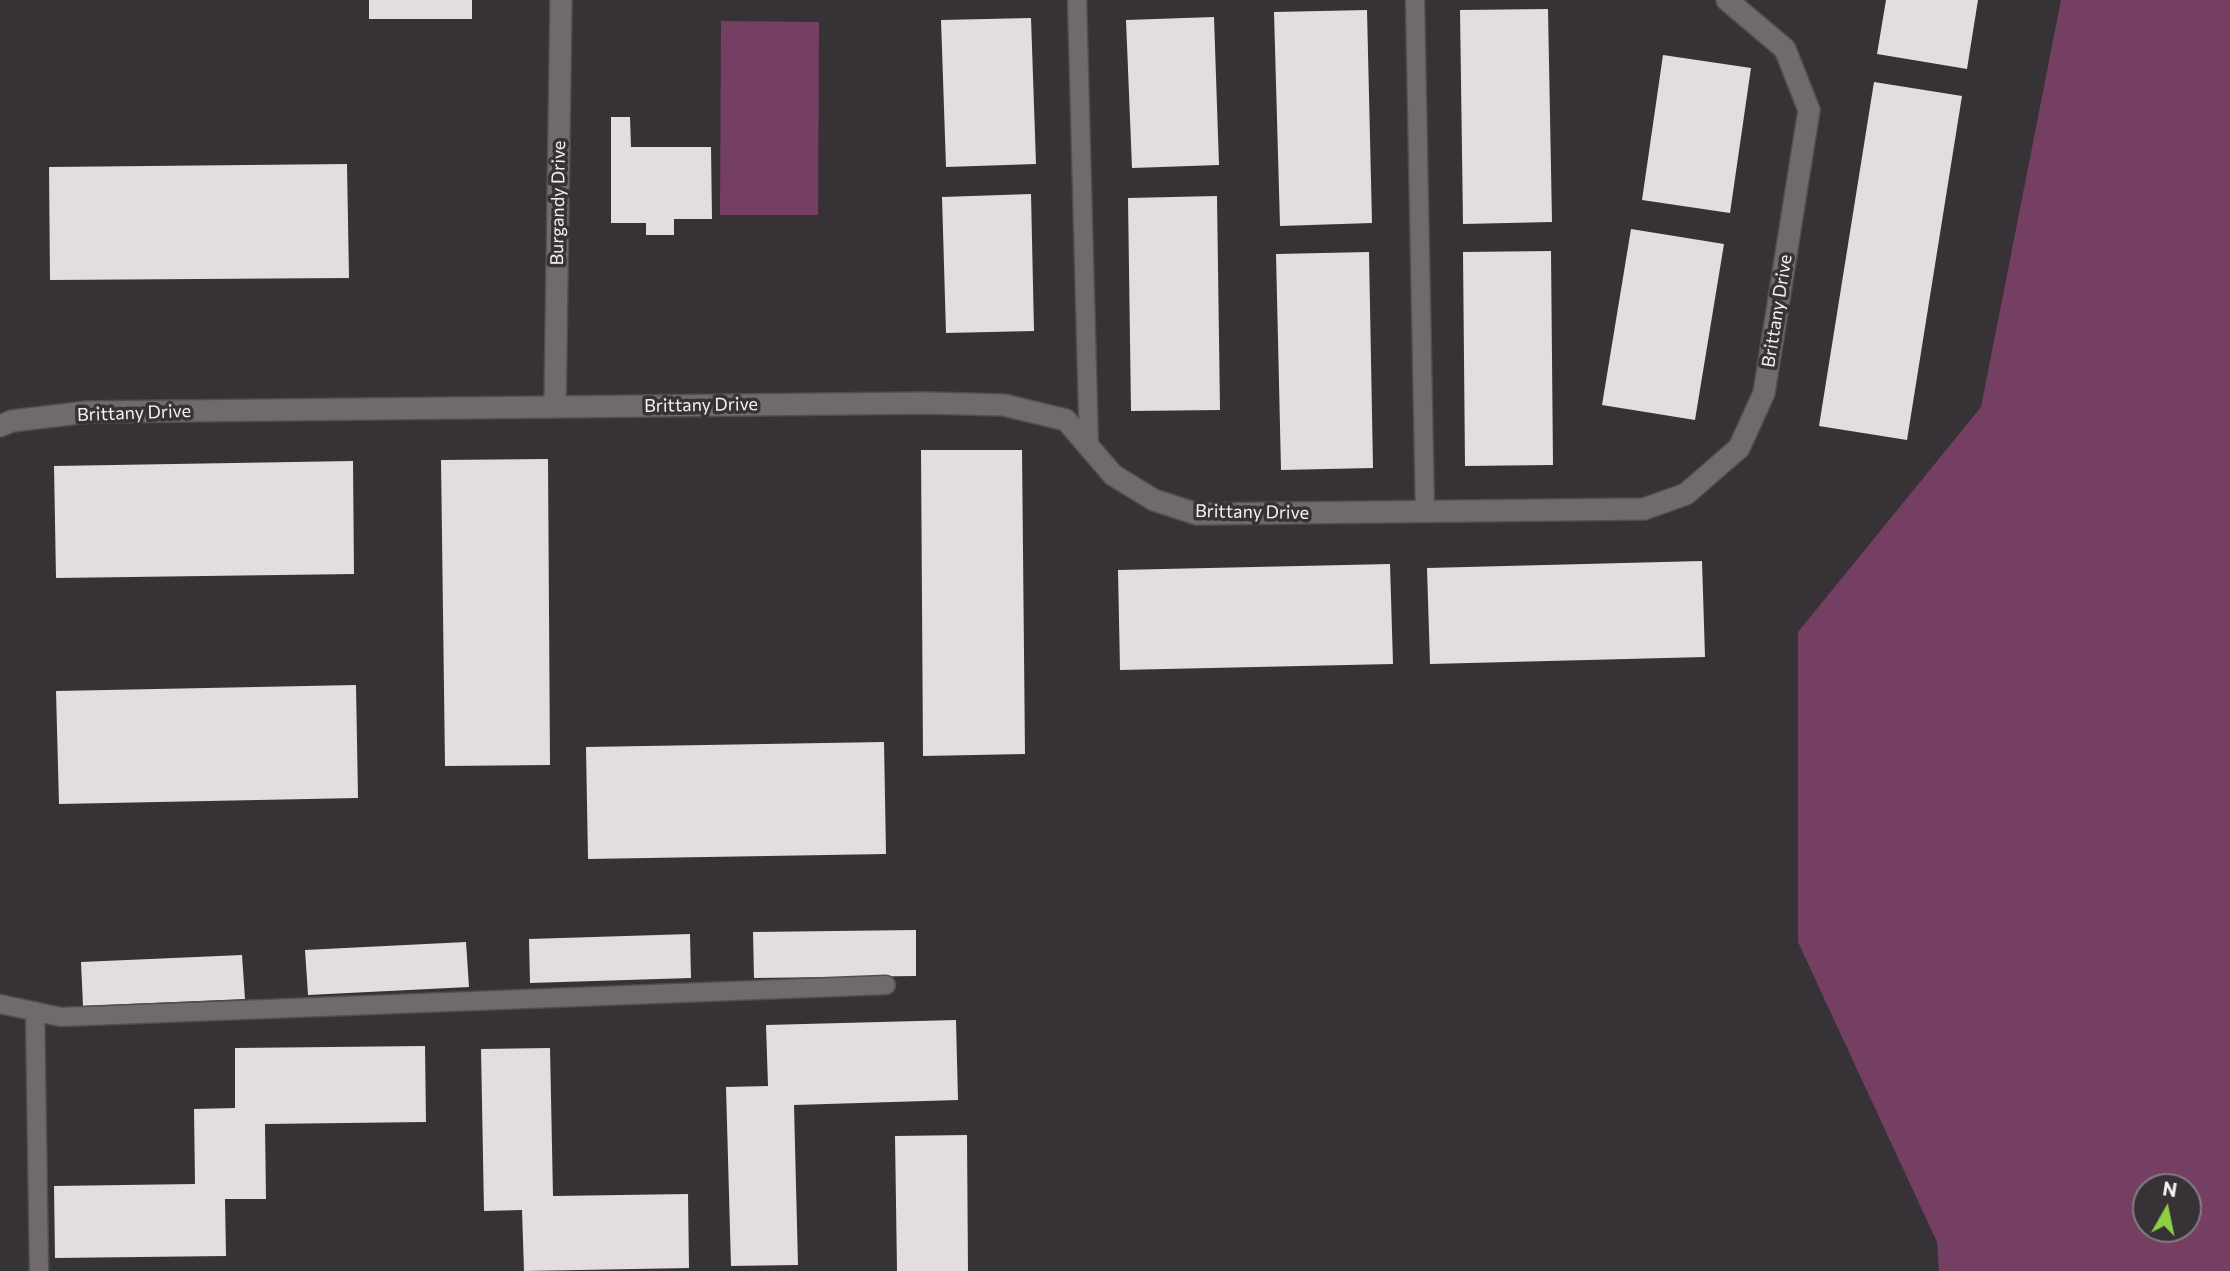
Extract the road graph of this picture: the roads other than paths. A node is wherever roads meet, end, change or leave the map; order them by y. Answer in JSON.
{"nodes":[{"id":1,"x":561,"y":0,"type":"edge"},
{"id":2,"x":1077,"y":0,"type":"edge"},
{"id":3,"x":1415,"y":0,"type":"edge"},
{"id":4,"x":1727,"y":0,"type":"edge"},
{"id":5,"x":555,"y":407,"type":"junction"},
{"id":6,"x":0,"y":426,"type":"edge"},
{"id":7,"x":1089,"y":447,"type":"junction"},
{"id":8,"x":1425,"y":512,"type":"junction"},
{"id":9,"x":886,"y":985,"type":"dead end"},
{"id":10,"x":0,"y":1004,"type":"edge"},
{"id":11,"x":35,"y":1011,"type":"junction"},
{"id":12,"x":39,"y":1271,"type":"edge"}],
"edges":[{"from":1,"to":5,"type":"street","name":"Burgandy Drive"},
{"from":2,"to":7,"type":"lane"},
{"from":3,"to":8,"type":"lane"},
{"from":4,"to":8,"type":"street","name":"Brittany Drive"},
{"from":5,"to":6,"type":"street","name":"Brittany Drive"},
{"from":5,"to":7,"type":"street","name":"Brittany Drive"},
{"from":7,"to":8,"type":"street","name":"Brittany Drive"},
{"from":9,"to":11,"type":"lane"},
{"from":10,"to":11,"type":"lane"},
{"from":11,"to":12,"type":"lane"}]}
